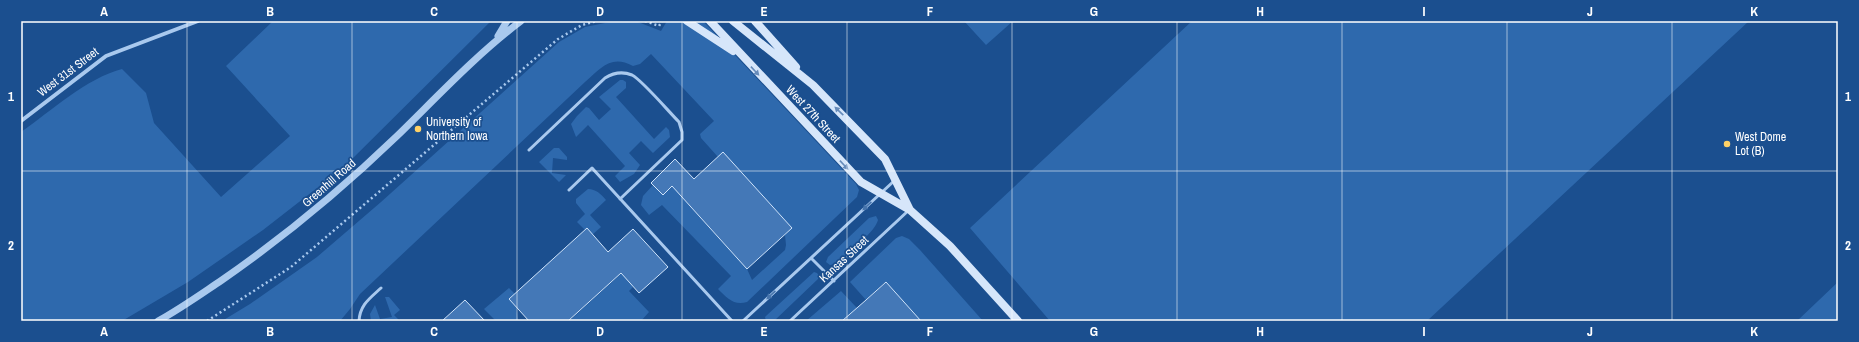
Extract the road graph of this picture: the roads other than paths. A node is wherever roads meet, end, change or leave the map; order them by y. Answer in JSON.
{"nodes":[{"id":1,"x":198,"y":21,"type":"edge"},
{"id":2,"x":507,"y":21,"type":"edge"},
{"id":3,"x":521,"y":21,"type":"edge"},
{"id":4,"x":687,"y":21,"type":"edge"},
{"id":5,"x":710,"y":21,"type":"edge"},
{"id":6,"x":733,"y":21,"type":"edge"},
{"id":7,"x":755,"y":21,"type":"edge"},
{"id":8,"x":495,"y":40,"type":"junction"},
{"id":9,"x":742,"y":57,"type":"junction"},
{"id":10,"x":812,"y":85,"type":"junction"},
{"id":11,"x":21,"y":121,"type":"edge"},
{"id":12,"x":529,"y":150,"type":"dead end"},
{"id":13,"x":895,"y":180,"type":"junction"},
{"id":14,"x":569,"y":190,"type":"dead end"},
{"id":15,"x":881,"y":194,"type":"junction"},
{"id":16,"x":620,"y":199,"type":"junction"},
{"id":17,"x":910,"y":210,"type":"junction"},
{"id":18,"x":811,"y":258,"type":"junction"},
{"id":19,"x":834,"y":281,"type":"junction"},
{"id":20,"x":381,"y":288,"type":"dead end"},
{"id":21,"x":158,"y":321,"type":"edge"},
{"id":22,"x":359,"y":321,"type":"edge"},
{"id":23,"x":732,"y":321,"type":"edge"},
{"id":24,"x":743,"y":321,"type":"edge"},
{"id":25,"x":790,"y":321,"type":"edge"},
{"id":26,"x":1018,"y":321,"type":"edge"}],
"edges":[{"from":1,"to":11,"type":"street","name":"West 31st Street"},
{"from":2,"to":8,"type":"street","name":"Greenhill Road"},
{"from":3,"to":8,"type":"street","name":"Greenhill Road"},
{"from":4,"to":9,"type":"main road"},
{"from":5,"to":9,"type":"main road","name":"West 27th Street"},
{"from":6,"to":10,"type":"main road","name":"West 27th Street"},
{"from":7,"to":10,"type":"main road"},
{"from":8,"to":21,"type":"street","name":"Greenhill Road"},
{"from":9,"to":15,"type":"main road","name":"West 27th Street","one_way":true},
{"from":13,"to":10,"type":"main road","name":"West 27th Street","one_way":true},
{"from":12,"to":16,"type":"lane"},
{"from":13,"to":15,"type":"lane"},
{"from":13,"to":17,"type":"main road","name":"West 27th Street"},
{"from":14,"to":16,"type":"lane"},
{"from":15,"to":17,"type":"main road","name":"West 27th Street"},
{"from":15,"to":18,"type":"lane","one_way":true},
{"from":16,"to":23,"type":"lane"},
{"from":17,"to":19,"type":"lane","name":"Kansas Street"},
{"from":17,"to":26,"type":"main road","name":"West 27th Street"},
{"from":18,"to":19,"type":"lane"},
{"from":18,"to":24,"type":"lane","one_way":true},
{"from":19,"to":25,"type":"lane","name":"Kansas Street"},
{"from":20,"to":22,"type":"lane"}]}
